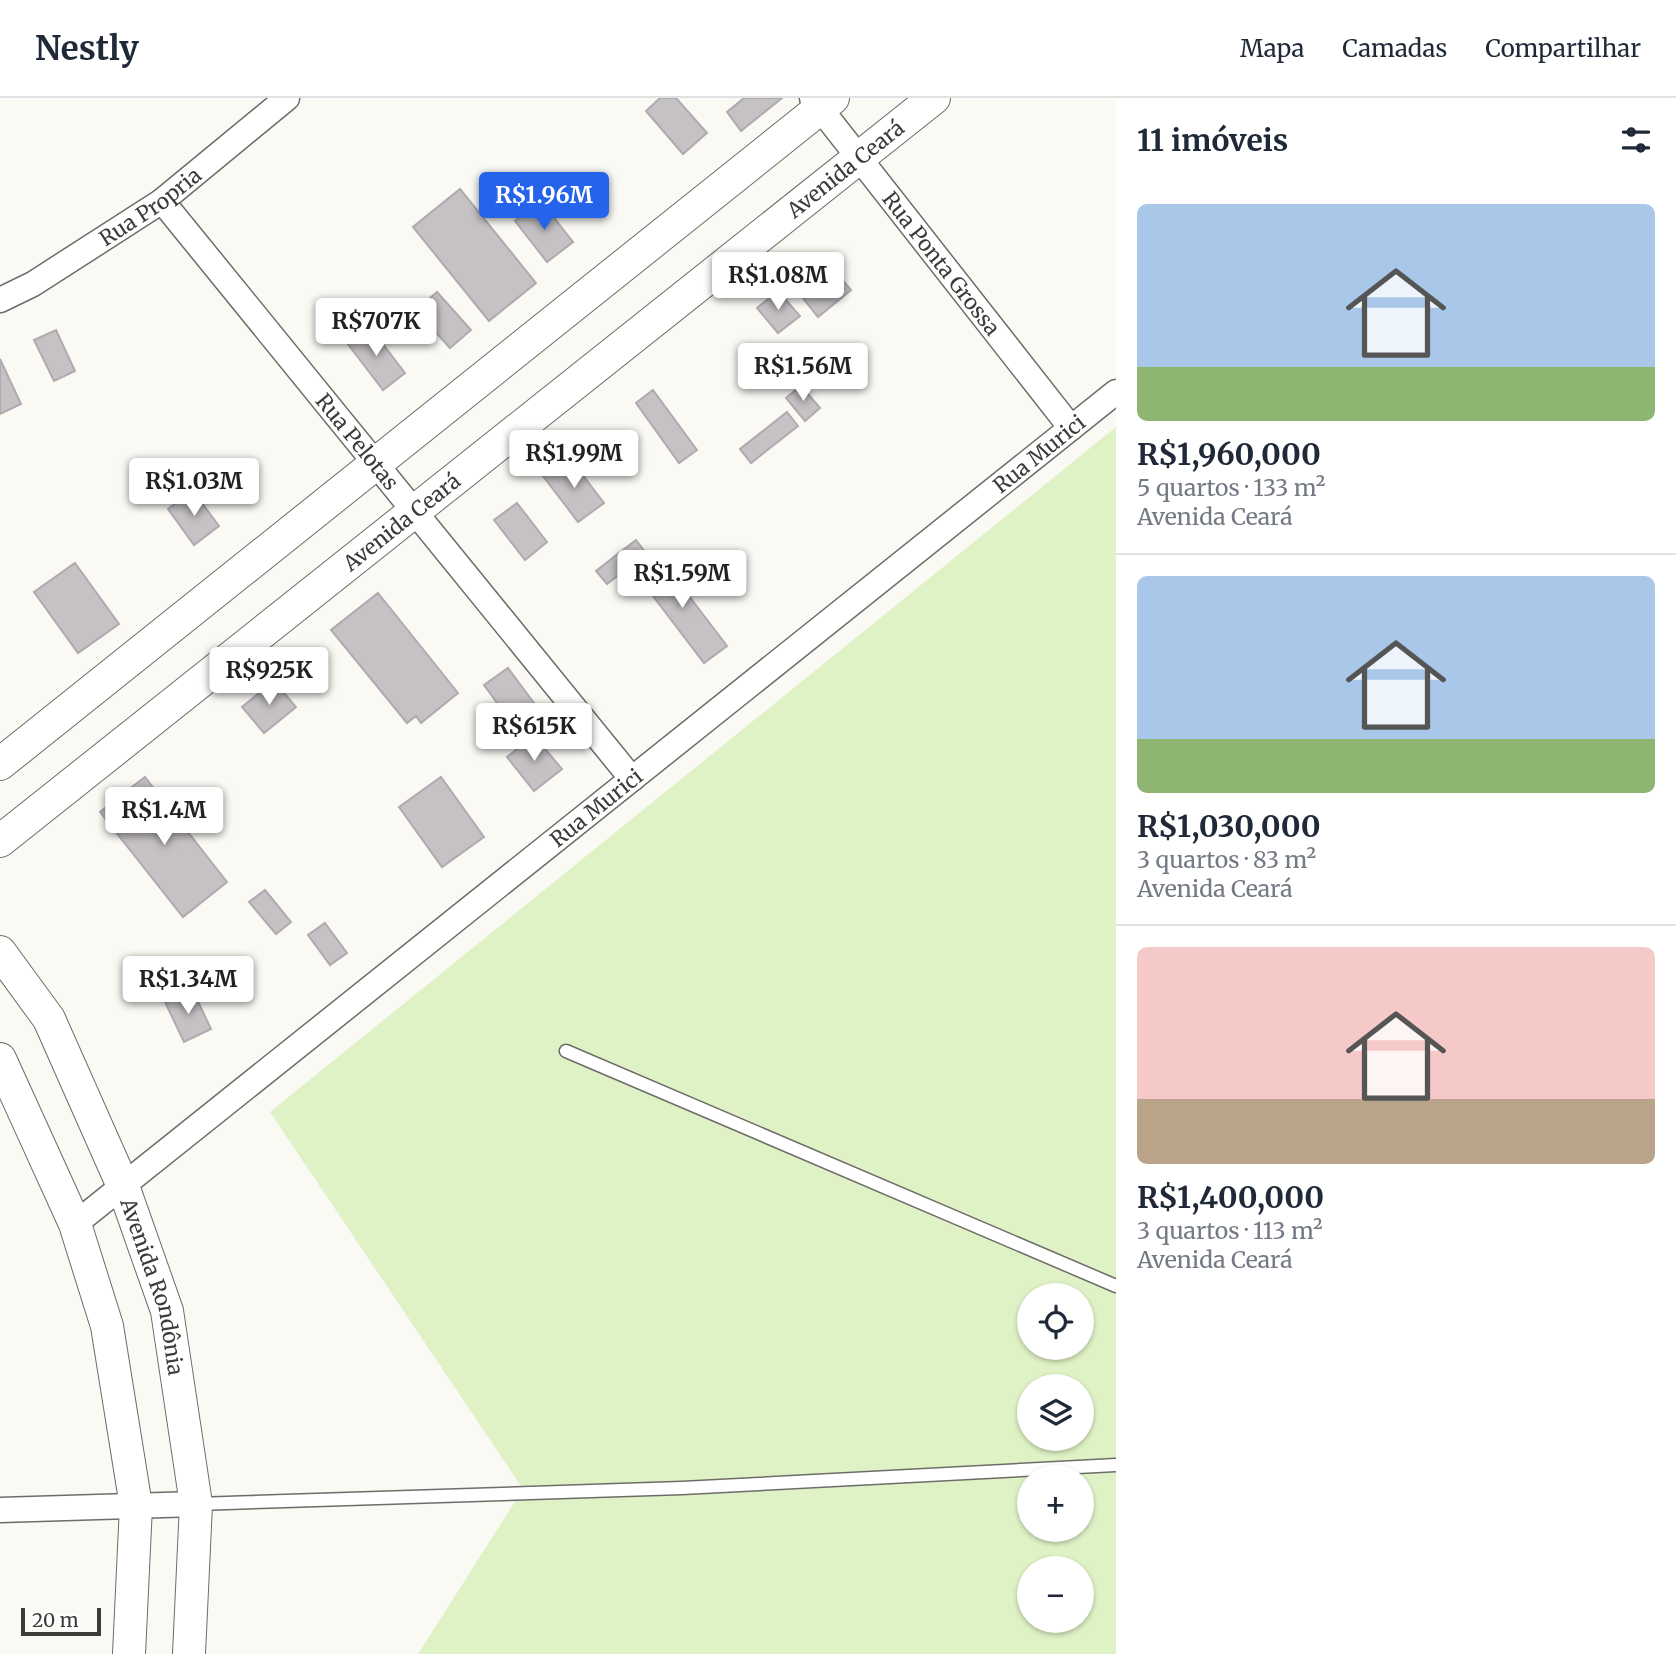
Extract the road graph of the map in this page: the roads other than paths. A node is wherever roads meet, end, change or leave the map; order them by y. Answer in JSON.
{"nodes":[{"id":1,"x":287,"y":98,"type":"edge"},
{"id":2,"x":934,"y":98,"type":"edge"},
{"id":3,"x":822,"y":102,"type":"edge"},
{"id":4,"x":859,"y":158,"type":"junction"},
{"id":5,"x":162,"y":201,"type":"junction"},
{"id":6,"x":0,"y":300,"type":"edge"},
{"id":7,"x":1116,"y":393,"type":"edge"},
{"id":8,"x":1071,"y":428,"type":"junction"},
{"id":9,"x":376,"y":464,"type":"junction"},
{"id":10,"x":414,"y":511,"type":"junction"},
{"id":11,"x":0,"y":764,"type":"edge"},
{"id":12,"x":632,"y":779,"type":"junction"},
{"id":13,"x":0,"y":841,"type":"edge"},
{"id":14,"x":0,"y":952,"type":"edge"},
{"id":15,"x":566,"y":1051,"type":"dead end"},
{"id":16,"x":0,"y":1059,"type":"edge"},
{"id":17,"x":122,"y":1186,"type":"junction"},
{"id":18,"x":75,"y":1224,"type":"junction"},
{"id":19,"x":1116,"y":1286,"type":"edge"},
{"id":20,"x":1116,"y":1465,"type":"edge"},
{"id":21,"x":196,"y":1504,"type":"junction"},
{"id":22,"x":136,"y":1506,"type":"junction"},
{"id":23,"x":0,"y":1510,"type":"edge"},
{"id":24,"x":129,"y":1654,"type":"edge"},
{"id":25,"x":189,"y":1654,"type":"edge"}],
"edges":[{"from":1,"to":5,"type":"street","name":"Rua Propria"},
{"from":2,"to":4,"type":"street","name":"Avenida Ceará"},
{"from":3,"to":4,"type":"street","name":"Rua Ponta Grossa"},
{"from":3,"to":9,"type":"street"},
{"from":4,"to":8,"type":"street","name":"Rua Ponta Grossa"},
{"from":4,"to":10,"type":"street","name":"Avenida Ceará"},
{"from":5,"to":6,"type":"street","name":"Rua Propria"},
{"from":5,"to":9,"type":"street","name":"Rua Pelotas"},
{"from":7,"to":8,"type":"street","name":"Rua Murici"},
{"from":8,"to":12,"type":"street","name":"Rua Murici"},
{"from":9,"to":10,"type":"street","name":"Rua Pelotas"},
{"from":9,"to":11,"type":"street"},
{"from":10,"to":12,"type":"street","name":"Rua Pelotas"},
{"from":10,"to":13,"type":"street","name":"Avenida Ceará"},
{"from":12,"to":17,"type":"street","name":"Rua Murici"},
{"from":14,"to":17,"type":"street","name":"Avenida Rondônia"},
{"from":15,"to":19,"type":"lane"},
{"from":16,"to":18,"type":"street"},
{"from":17,"to":18,"type":"street","name":"Rua Murici"},
{"from":17,"to":21,"type":"street","name":"Avenida Rondônia"},
{"from":18,"to":22,"type":"street"},
{"from":20,"to":21,"type":"lane"},
{"from":21,"to":22,"type":"street"},
{"from":21,"to":25,"type":"street","name":"Avenida Rondônia"},
{"from":22,"to":23,"type":"street"},
{"from":22,"to":24,"type":"street"}]}
